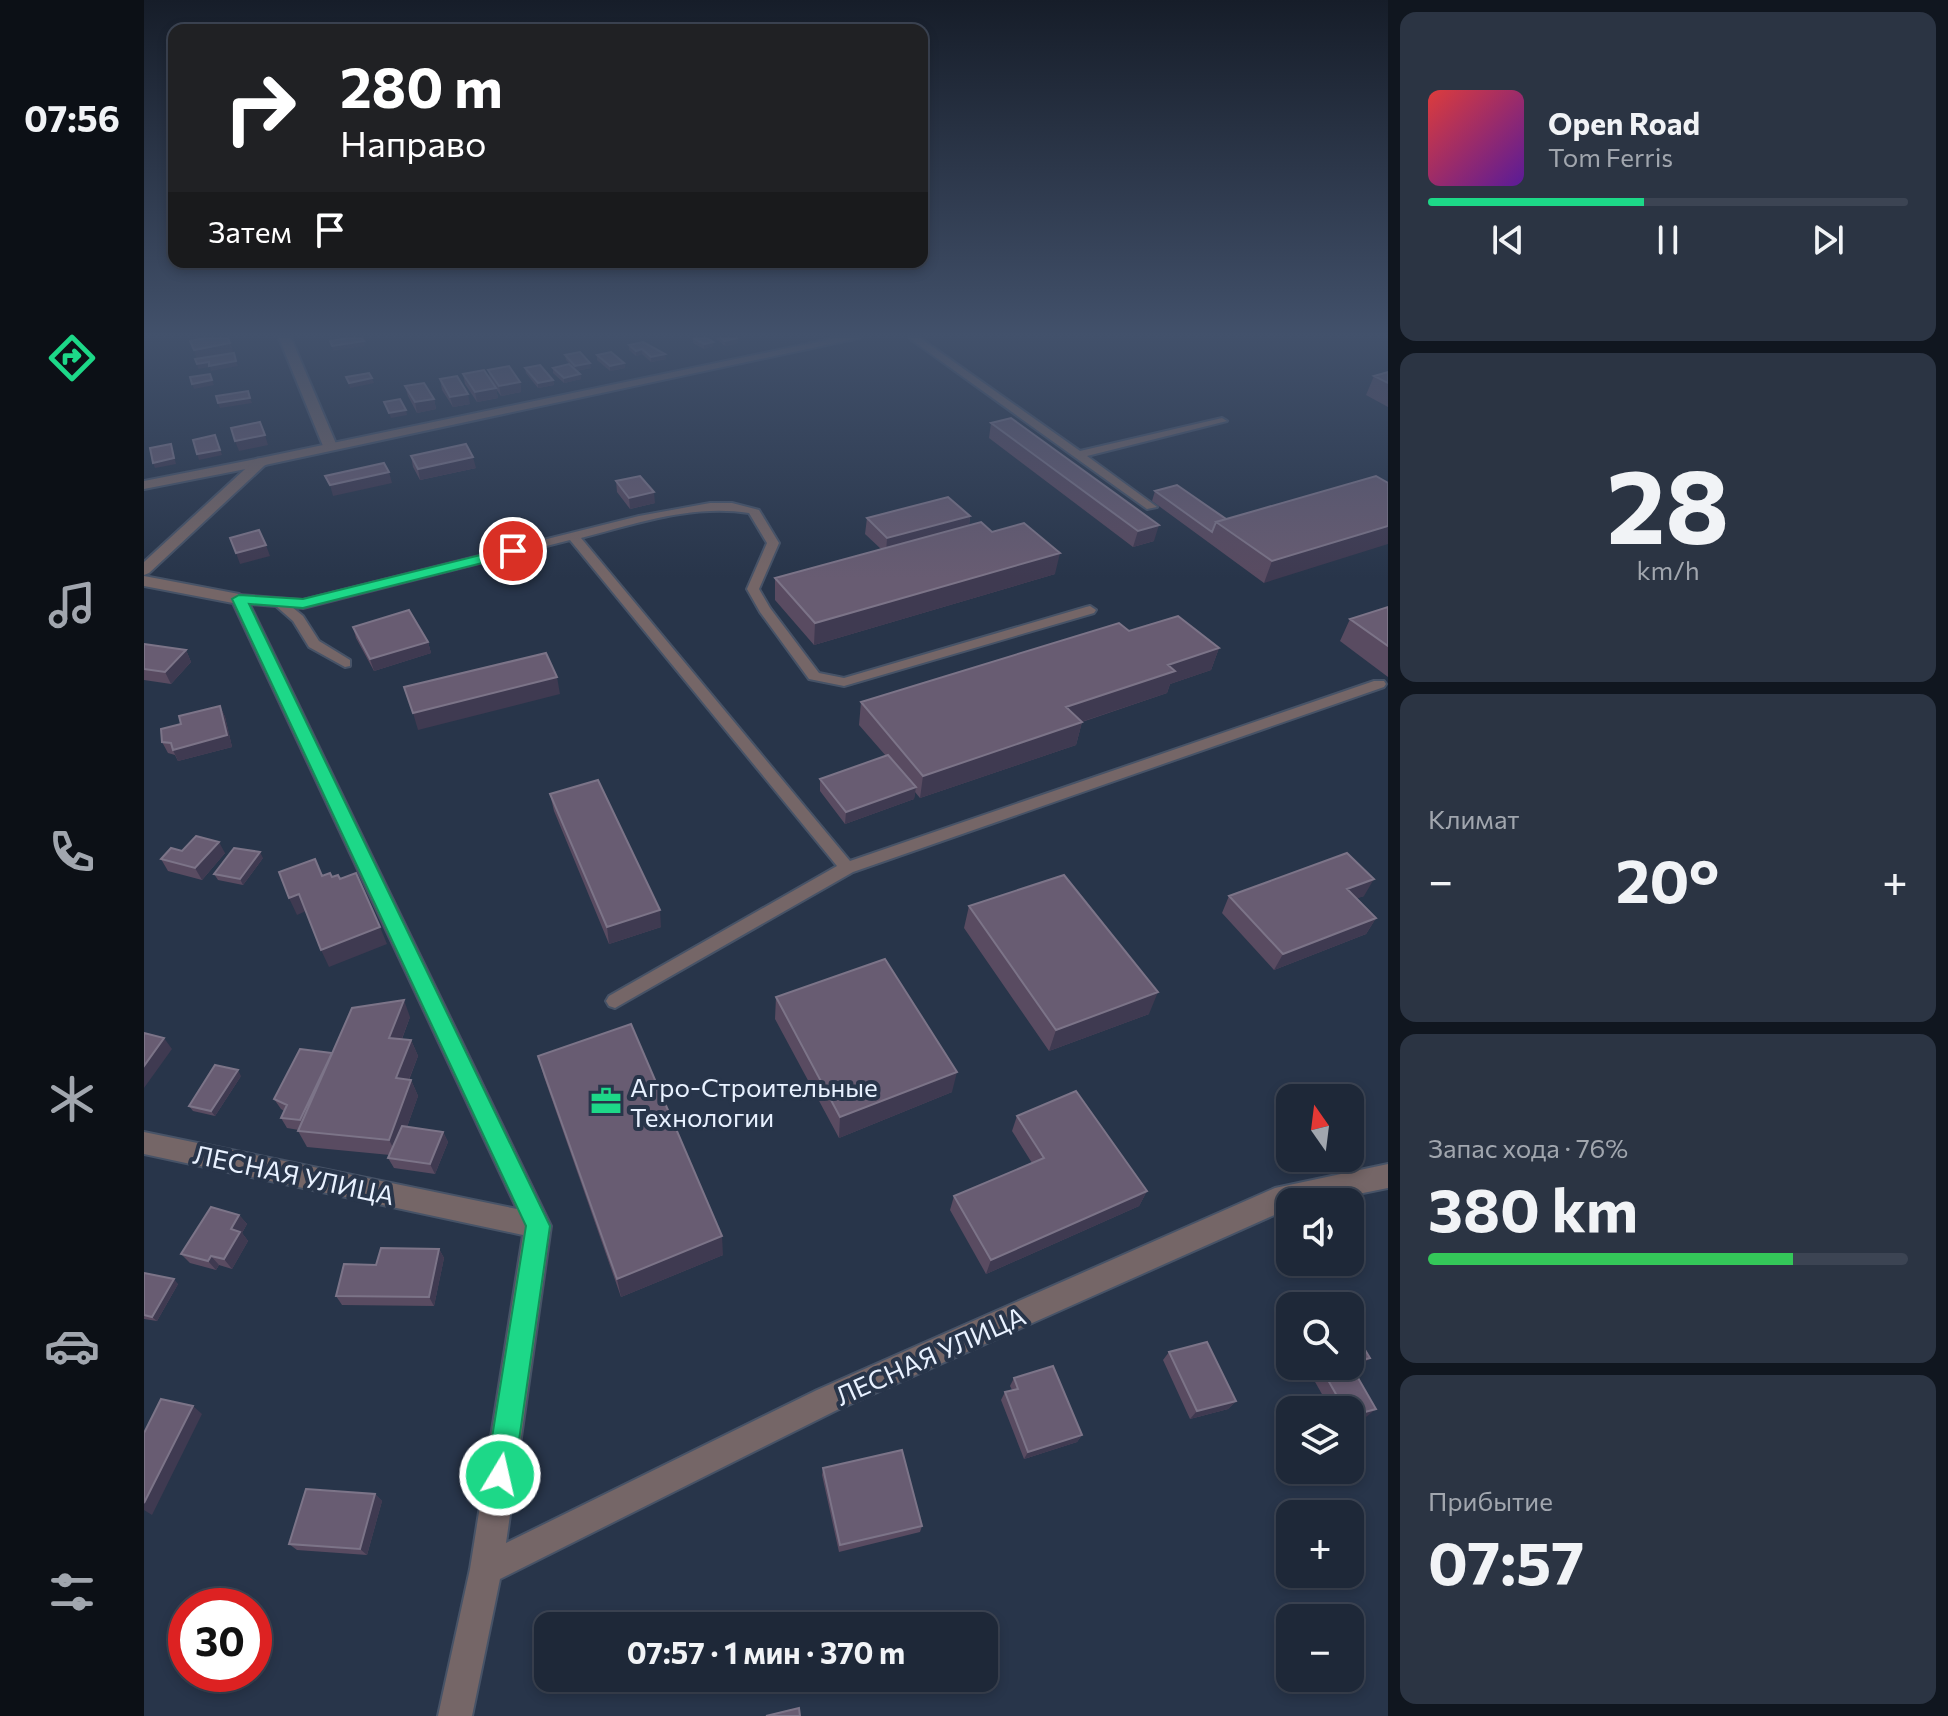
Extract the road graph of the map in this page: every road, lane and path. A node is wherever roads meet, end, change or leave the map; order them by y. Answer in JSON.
{"nodes":[{"id":1,"x":318,"y":418,"type":"edge"},
{"id":2,"x":465,"y":418,"type":"edge"},
{"id":3,"x":1026,"y":418,"type":"edge"},
{"id":4,"x":1222,"y":421,"type":"dead end"},
{"id":5,"x":330,"y":446,"type":"junction"},
{"id":6,"x":1078,"y":455,"type":"junction"},
{"id":7,"x":261,"y":462,"type":"junction"},
{"id":8,"x":144,"y":485,"type":"edge"},
{"id":9,"x":1151,"y":507,"type":"dead end"},
{"id":10,"x":573,"y":536,"type":"junction"},
{"id":11,"x":144,"y":570,"type":"edge"},
{"id":12,"x":144,"y":581,"type":"edge"},
{"id":13,"x":239,"y":599,"type":"junction"},
{"id":14,"x":279,"y":602,"type":"junction"},
{"id":15,"x":1090,"y":610,"type":"dead end"},
{"id":16,"x":345,"y":663,"type":"dead end"},
{"id":17,"x":1379,"y":684,"type":"dead end"},
{"id":18,"x":847,"y":868,"type":"junction"},
{"id":19,"x":615,"y":1001,"type":"dead end"},
{"id":20,"x":144,"y":1143,"type":"edge"},
{"id":21,"x":1388,"y":1176,"type":"edge"},
{"id":22,"x":538,"y":1226,"type":"junction"},
{"id":23,"x":486,"y":1569,"type":"junction"},
{"id":24,"x":455,"y":1716,"type":"edge"}],
"edges":[{"from":1,"to":5,"type":"street"},
{"from":2,"to":5,"type":"street"},
{"from":3,"to":6,"type":"lane"},
{"from":4,"to":6,"type":"lane"},
{"from":5,"to":7,"type":"street"},
{"from":6,"to":9,"type":"lane"},
{"from":7,"to":8,"type":"street"},
{"from":7,"to":11,"type":"street"},
{"from":10,"to":14,"type":"lane"},
{"from":10,"to":15,"type":"lane"},
{"from":10,"to":18,"type":"lane"},
{"from":12,"to":13,"type":"street"},
{"from":13,"to":14,"type":"lane"},
{"from":13,"to":22,"type":"street"},
{"from":14,"to":16,"type":"lane"},
{"from":17,"to":18,"type":"lane"},
{"from":18,"to":19,"type":"lane"},
{"from":20,"to":22,"type":"street","name":"ЛЕСНАЯ УЛИЦА"},
{"from":21,"to":23,"type":"street","name":"ЛЕСНАЯ УЛИЦА"},
{"from":22,"to":23,"type":"street"},
{"from":23,"to":24,"type":"street"}]}
